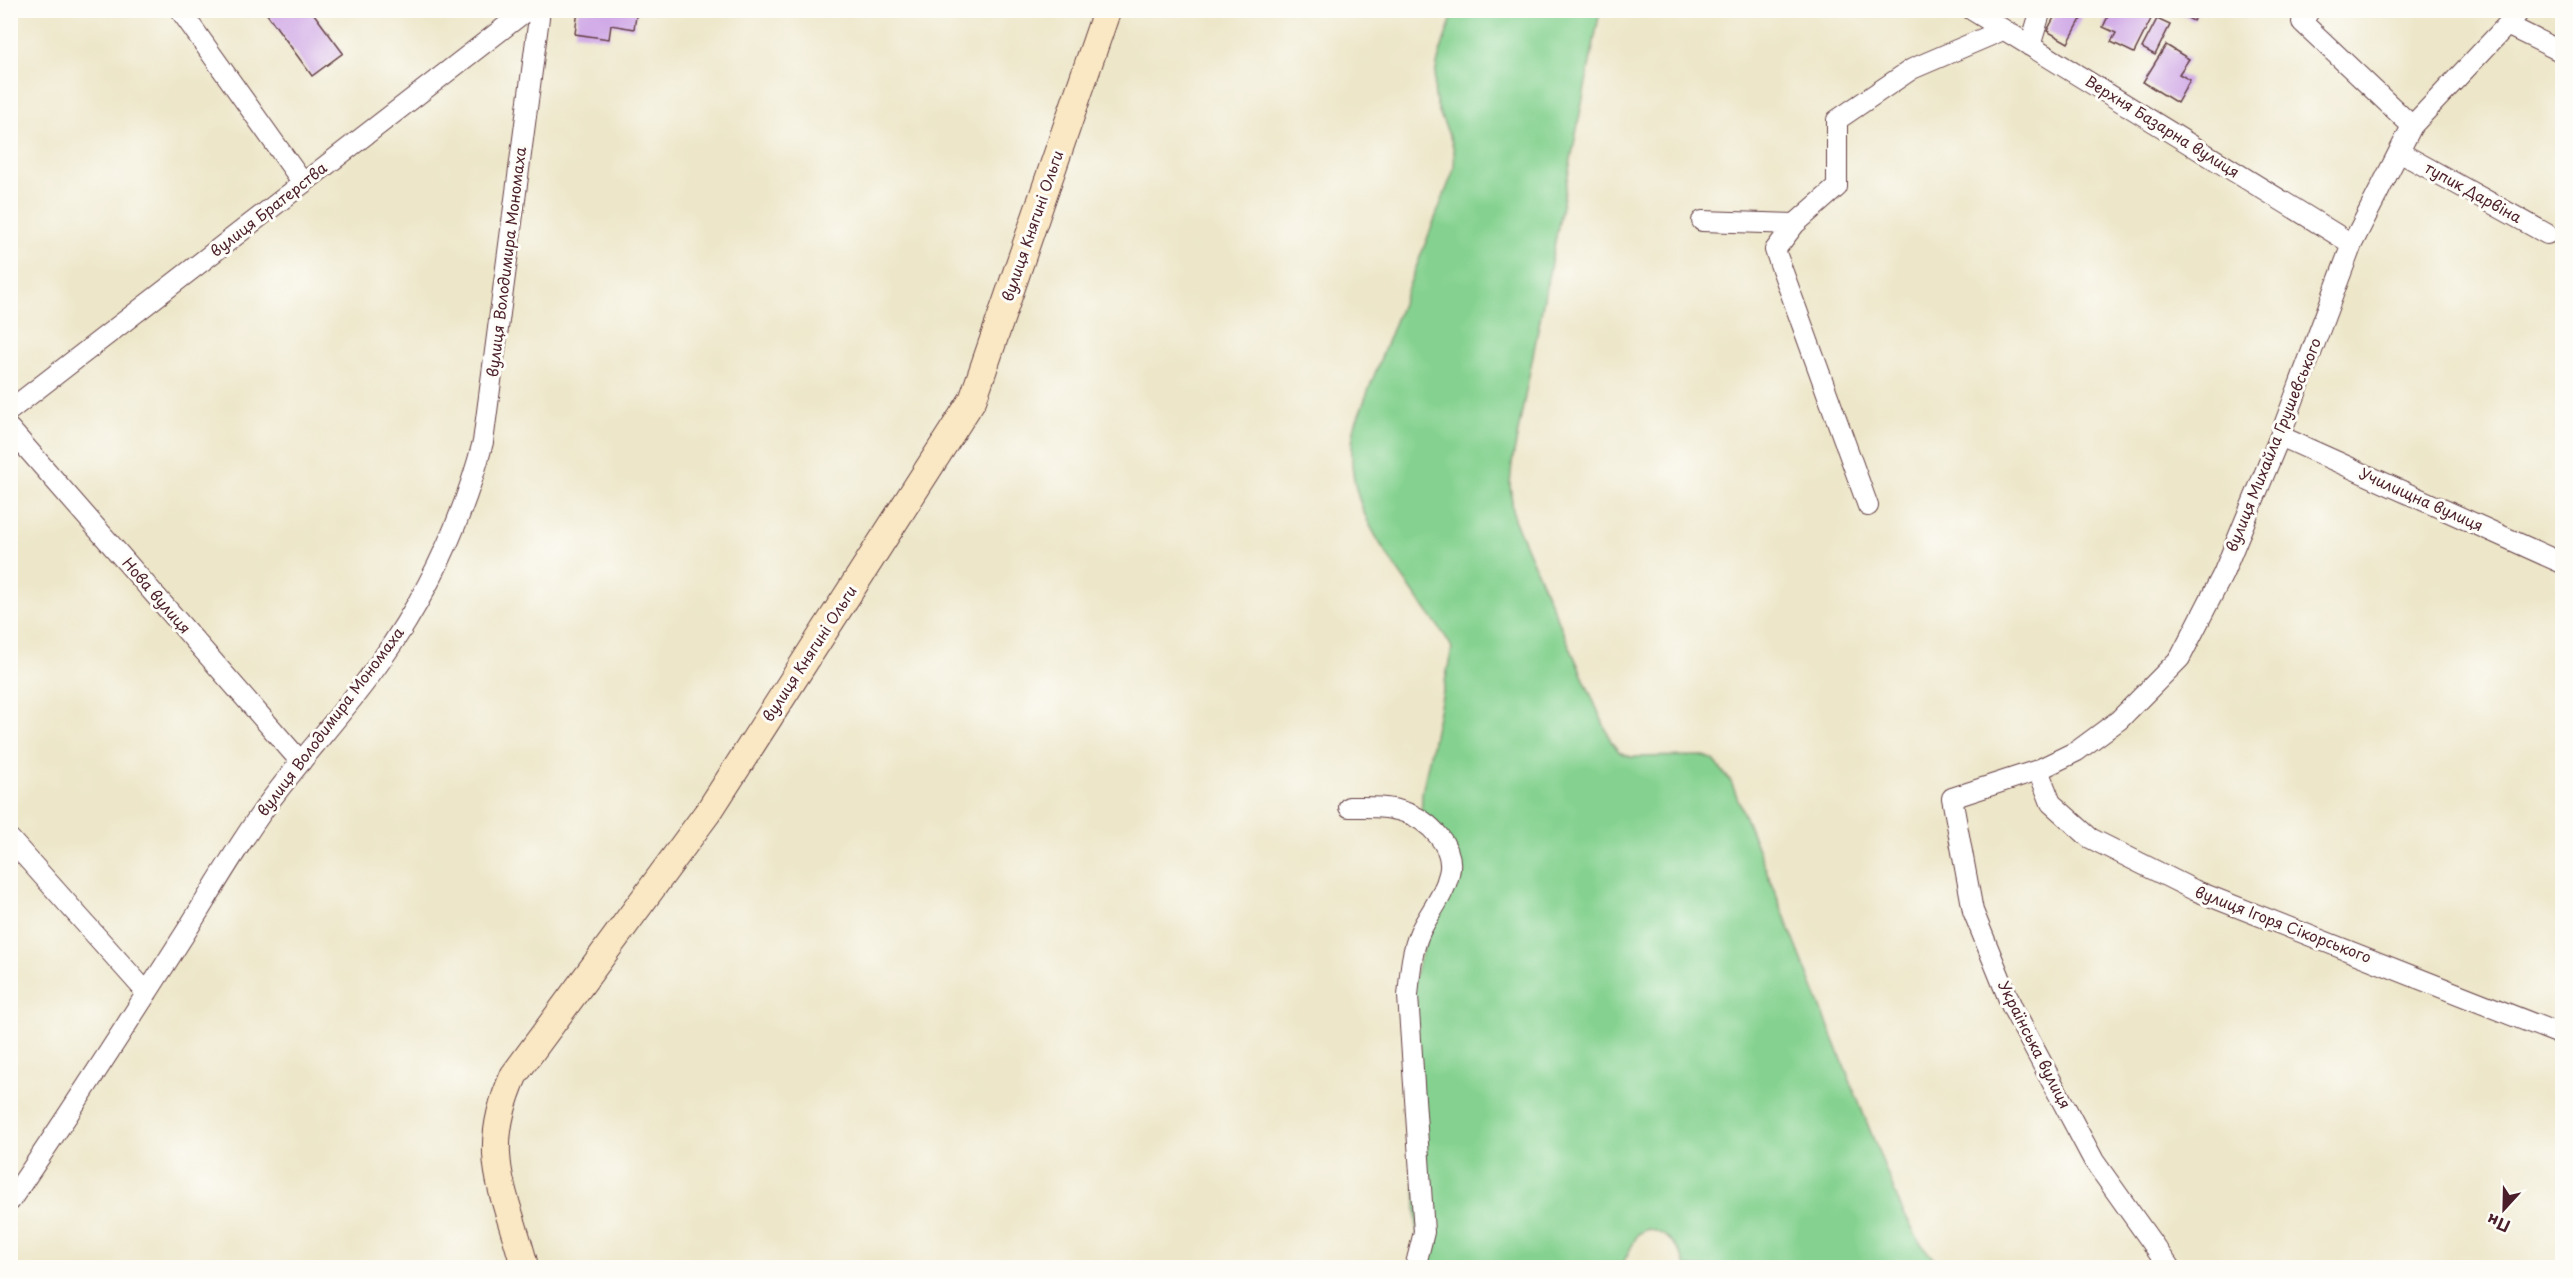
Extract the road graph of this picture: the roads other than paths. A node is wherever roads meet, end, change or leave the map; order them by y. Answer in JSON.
{"nodes":[{"id":1,"x":180,"y":10,"type":"edge"},
{"id":2,"x":527,"y":10,"type":"edge"},
{"id":3,"x":540,"y":10,"type":"edge"},
{"id":4,"x":1107,"y":10,"type":"edge"},
{"id":5,"x":1972,"y":10,"type":"edge"},
{"id":6,"x":2041,"y":10,"type":"edge"},
{"id":7,"x":2310,"y":10,"type":"edge"},
{"id":8,"x":2521,"y":10,"type":"edge"},
{"id":9,"x":2509,"y":26,"type":"junction"},
{"id":10,"x":2004,"y":30,"type":"junction"},
{"id":11,"x":2030,"y":46,"type":"junction"},
{"id":12,"x":2562,"y":52,"type":"edge"},
{"id":13,"x":2412,"y":126,"type":"junction"},
{"id":14,"x":2398,"y":152,"type":"junction"},
{"id":15,"x":303,"y":183,"type":"junction"},
{"id":16,"x":1702,"y":221,"type":"dead end"},
{"id":17,"x":1795,"y":224,"type":"junction"},
{"id":18,"x":2547,"y":234,"type":"dead end"},
{"id":19,"x":2352,"y":244,"type":"junction"},
{"id":20,"x":10,"y":410,"type":"edge"},
{"id":21,"x":10,"y":429,"type":"edge"},
{"id":22,"x":2280,"y":436,"type":"junction"},
{"id":23,"x":1868,"y":506,"type":"dead end"},
{"id":24,"x":2562,"y":563,"type":"edge"},
{"id":25,"x":301,"y":762,"type":"junction"},
{"id":26,"x":2038,"y":770,"type":"junction"},
{"id":27,"x":1952,"y":798,"type":"joint"},
{"id":28,"x":1349,"y":807,"type":"dead end"},
{"id":29,"x":10,"y":839,"type":"edge"},
{"id":30,"x":147,"y":993,"type":"junction"},
{"id":31,"x":2562,"y":1035,"type":"edge"},
{"id":32,"x":10,"y":1202,"type":"edge"},
{"id":33,"x":525,"y":1268,"type":"edge"},
{"id":34,"x":1415,"y":1268,"type":"edge"},
{"id":35,"x":2170,"y":1268,"type":"edge"}],
"edges":[{"from":1,"to":15,"type":"street"},
{"from":2,"to":15,"type":"street","name":"вулиця Братерства"},
{"from":3,"to":25,"type":"street","name":"вулиця Володимира Мономаха"},
{"from":4,"to":33,"type":"street","name":"вулиця Княгині Ольги"},
{"from":5,"to":10,"type":"street","name":"Верхня Базарна вулиця"},
{"from":6,"to":11,"type":"street"},
{"from":7,"to":13,"type":"street"},
{"from":8,"to":9,"type":"street","name":"вулиця Михайла Грушевського"},
{"from":9,"to":12,"type":"street"},
{"from":9,"to":13,"type":"street","name":"вулиця Михайла Грушевського"},
{"from":10,"to":11,"type":"street","name":"Верхня Базарна вулиця"},
{"from":10,"to":17,"type":"street"},
{"from":11,"to":19,"type":"street","name":"Верхня Базарна вулиця"},
{"from":13,"to":14,"type":"street","name":"вулиця Михайла Грушевського"},
{"from":14,"to":18,"type":"street","name":"тупик Дарвіна"},
{"from":14,"to":19,"type":"street","name":"вулиця Михайла Грушевського"},
{"from":15,"to":20,"type":"street","name":"вулиця Братерства"},
{"from":16,"to":17,"type":"street"},
{"from":17,"to":23,"type":"street"},
{"from":19,"to":22,"type":"street","name":"вулиця Михайла Грушевського"},
{"from":21,"to":25,"type":"street","name":"Нова вулиця"},
{"from":22,"to":24,"type":"street","name":"Училищна вулиця"},
{"from":22,"to":26,"type":"street","name":"вулиця Михайла Грушевського"},
{"from":25,"to":30,"type":"street","name":"вулиця Володимира Мономаха"},
{"from":26,"to":27,"type":"street","name":"вулиця Михайла Грушевського"},
{"from":26,"to":31,"type":"street","name":"вулиця Ігоря Сікорського"},
{"from":27,"to":35,"type":"street","name":"Українська вулиця"},
{"from":28,"to":34,"type":"street"},
{"from":29,"to":30,"type":"street"},
{"from":30,"to":32,"type":"street","name":"вулиця Володимира Мономаха"}]}
